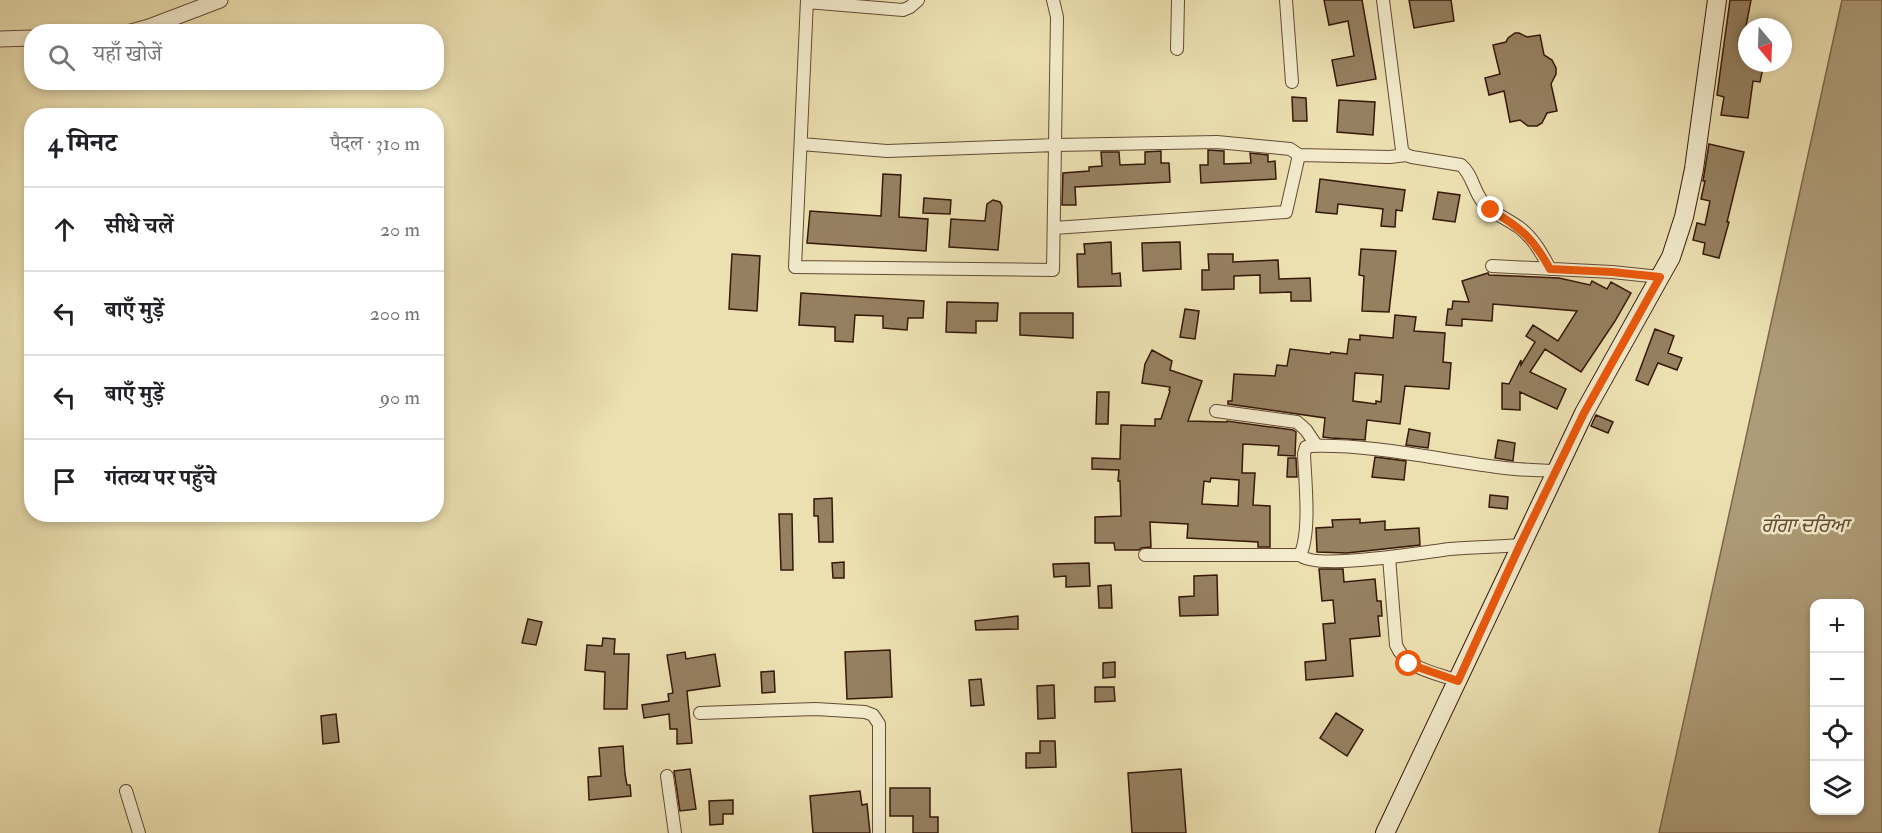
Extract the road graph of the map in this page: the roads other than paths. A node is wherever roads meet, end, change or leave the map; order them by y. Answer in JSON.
{"nodes":[{"id":1,"x":220,"y":0,"type":"edge"},
{"id":2,"x":918,"y":0,"type":"edge"},
{"id":3,"x":1053,"y":0,"type":"edge"},
{"id":4,"x":1178,"y":0,"type":"edge"},
{"id":5,"x":1286,"y":0,"type":"edge"},
{"id":6,"x":1383,"y":0,"type":"edge"},
{"id":7,"x":1717,"y":0,"type":"edge"},
{"id":8,"x":807,"y":1,"type":"edge"},
{"id":9,"x":157,"y":24,"type":"edge"},
{"id":10,"x":0,"y":39,"type":"edge"},
{"id":11,"x":24,"y":39,"type":"edge"},
{"id":12,"x":1177,"y":49,"type":"dead end"},
{"id":13,"x":1292,"y":82,"type":"dead end"},
{"id":14,"x":801,"y":144,"type":"junction"},
{"id":15,"x":1055,"y":145,"type":"junction"},
{"id":16,"x":1299,"y":155,"type":"junction"},
{"id":17,"x":1406,"y":155,"type":"junction"},
{"id":18,"x":1054,"y":228,"type":"junction"},
{"id":19,"x":1492,"y":266,"type":"dead end"},
{"id":20,"x":1550,"y":269,"type":"junction"},
{"id":21,"x":1660,"y":277,"type":"junction"},
{"id":22,"x":1216,"y":411,"type":"dead end"},
{"id":23,"x":1316,"y":445,"type":"junction"},
{"id":24,"x":1557,"y":471,"type":"junction"},
{"id":25,"x":1520,"y":545,"type":"junction"},
{"id":26,"x":1145,"y":555,"type":"dead end"},
{"id":27,"x":1300,"y":555,"type":"junction"},
{"id":28,"x":1389,"y":557,"type":"junction"},
{"id":29,"x":1458,"y":681,"type":"junction"},
{"id":30,"x":700,"y":712,"type":"dead end"},
{"id":31,"x":667,"y":776,"type":"dead end"},
{"id":32,"x":126,"y":791,"type":"dead end"},
{"id":33,"x":140,"y":833,"type":"edge"},
{"id":34,"x":675,"y":833,"type":"edge"},
{"id":35,"x":879,"y":833,"type":"edge"},
{"id":36,"x":1385,"y":833,"type":"edge"}],
"edges":[{"from":1,"to":9,"type":"street"},
{"from":2,"to":8,"type":"street"},
{"from":3,"to":15,"type":"street"},
{"from":4,"to":12,"type":"street"},
{"from":5,"to":13,"type":"street"},
{"from":6,"to":17,"type":"street"},
{"from":7,"to":21,"type":"main road"},
{"from":8,"to":14,"type":"street"},
{"from":10,"to":11,"type":"street"},
{"from":14,"to":15,"type":"street"},
{"from":14,"to":18,"type":"street"},
{"from":15,"to":16,"type":"street"},
{"from":15,"to":18,"type":"street"},
{"from":16,"to":17,"type":"street"},
{"from":16,"to":18,"type":"street"},
{"from":17,"to":20,"type":"street"},
{"from":19,"to":20,"type":"street"},
{"from":20,"to":21,"type":"street"},
{"from":21,"to":24,"type":"main road"},
{"from":22,"to":23,"type":"street"},
{"from":23,"to":24,"type":"street"},
{"from":23,"to":27,"type":"street"},
{"from":24,"to":25,"type":"main road"},
{"from":25,"to":28,"type":"street"},
{"from":25,"to":29,"type":"main road"},
{"from":26,"to":27,"type":"street"},
{"from":27,"to":28,"type":"street"},
{"from":28,"to":29,"type":"street"},
{"from":29,"to":36,"type":"main road"},
{"from":30,"to":35,"type":"street"},
{"from":31,"to":34,"type":"street"},
{"from":32,"to":33,"type":"street"}]}
